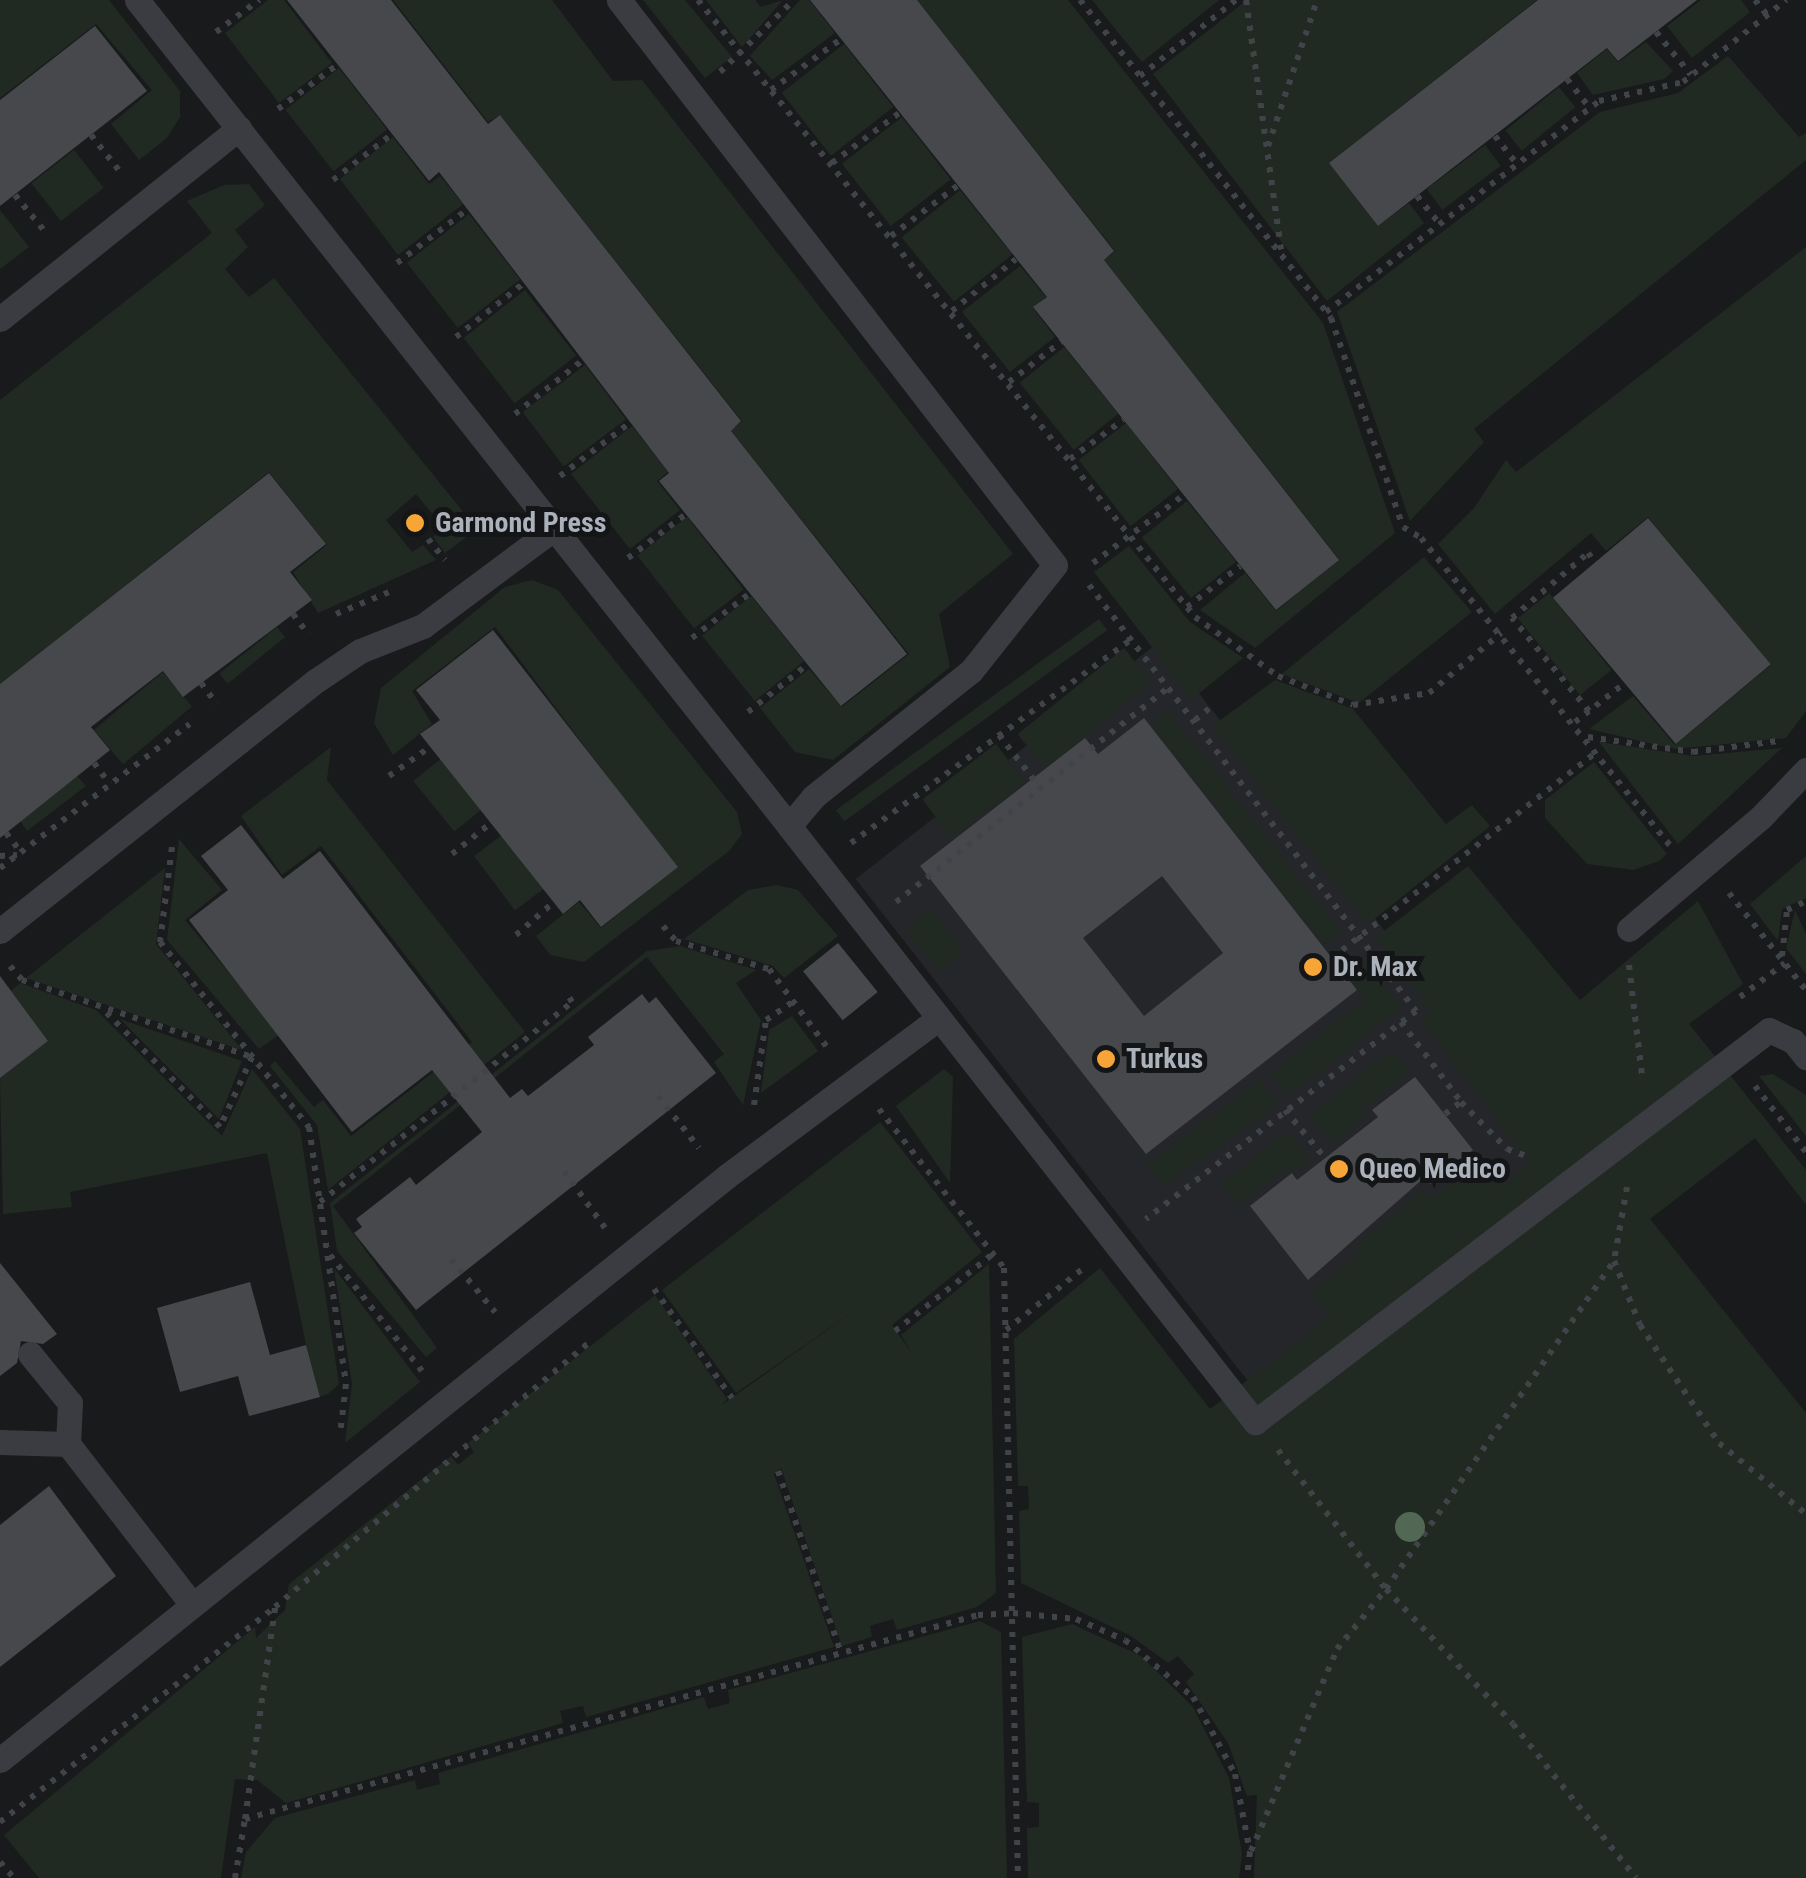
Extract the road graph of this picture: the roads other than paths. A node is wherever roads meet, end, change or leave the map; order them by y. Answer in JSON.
{"nodes":[{"id":1,"x":137,"y":0,"type":"edge"},
{"id":2,"x":618,"y":0,"type":"edge"},
{"id":3,"x":239,"y":128,"type":"junction"},
{"id":4,"x":0,"y":319,"type":"edge"},
{"id":5,"x":558,"y":526,"type":"junction"},
{"id":6,"x":1806,"y":770,"type":"edge"},
{"id":7,"x":789,"y":826,"type":"junction"},
{"id":8,"x":1630,"y":929,"type":"road end"},
{"id":9,"x":0,"y":931,"type":"edge"},
{"id":10,"x":936,"y":1020,"type":"junction"},
{"id":11,"x":1806,"y":1057,"type":"edge"},
{"id":12,"x":30,"y":1354,"type":"dead end"},
{"id":13,"x":0,"y":1442,"type":"edge"},
{"id":14,"x":68,"y":1444,"type":"junction"},
{"id":15,"x":191,"y":1602,"type":"junction"},
{"id":16,"x":0,"y":1760,"type":"edge"}],
"edges":[{"from":1,"to":3,"type":"lane"},
{"from":2,"to":7,"type":"lane"},
{"from":3,"to":4,"type":"lane"},
{"from":3,"to":5,"type":"lane"},
{"from":5,"to":7,"type":"lane"},
{"from":5,"to":9,"type":"lane"},
{"from":6,"to":8,"type":"lane"},
{"from":7,"to":10,"type":"lane"},
{"from":10,"to":11,"type":"lane"},
{"from":10,"to":15,"type":"lane"},
{"from":12,"to":14,"type":"lane"},
{"from":13,"to":14,"type":"lane"},
{"from":14,"to":15,"type":"lane"},
{"from":15,"to":16,"type":"lane"}]}
